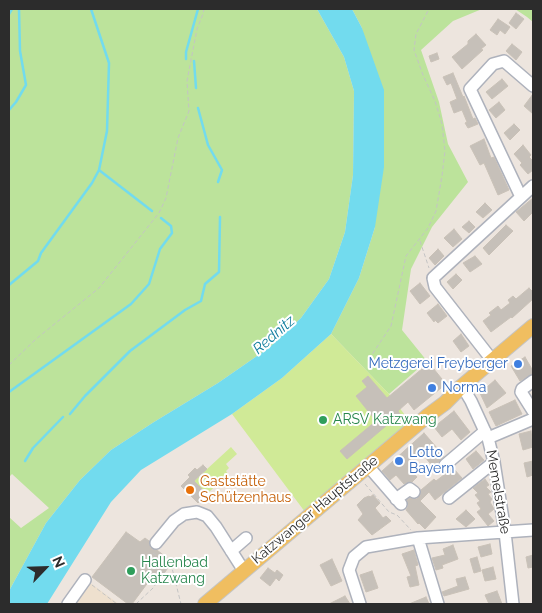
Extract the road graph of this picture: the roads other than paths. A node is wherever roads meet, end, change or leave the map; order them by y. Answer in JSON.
{"nodes":[{"id":1,"x":533,"y":86,"type":"edge"},
{"id":2,"x":533,"y":186,"type":"edge"},
{"id":3,"x":520,"y":197,"type":"junction"},
{"id":4,"x":533,"y":326,"type":"edge"},
{"id":5,"x":492,"y":360,"type":"junction"},
{"id":6,"x":533,"y":381,"type":"edge"},
{"id":7,"x":462,"y":386,"type":"junction"},
{"id":8,"x":533,"y":410,"type":"edge"},
{"id":9,"x":533,"y":419,"type":"edge"},
{"id":10,"x":486,"y":434,"type":"junction"},
{"id":11,"x":494,"y":462,"type":"junction"},
{"id":12,"x":445,"y":465,"type":"dead end"},
{"id":13,"x":362,"y":470,"type":"junction"},
{"id":14,"x":414,"y":492,"type":"dead end"},
{"id":15,"x":449,"y":498,"type":"dead end"},
{"id":16,"x":533,"y":530,"type":"edge"},
{"id":17,"x":505,"y":532,"type":"junction"},
{"id":18,"x":246,"y":538,"type":"dead end"},
{"id":19,"x":418,"y":538,"type":"junction"},
{"id":20,"x":152,"y":546,"type":"road end"},
{"id":21,"x":231,"y":551,"type":"junction"},
{"id":22,"x":244,"y":571,"type":"junction"},
{"id":23,"x":85,"y":580,"type":"road end"},
{"id":24,"x":68,"y":604,"type":"edge"},
{"id":25,"x":205,"y":604,"type":"edge"},
{"id":26,"x":360,"y":604,"type":"edge"},
{"id":27,"x":438,"y":604,"type":"edge"},
{"id":28,"x":513,"y":604,"type":"edge"}],
"edges":[{"from":1,"to":3,"type":"street"},
{"from":2,"to":3,"type":"street"},
{"from":3,"to":5,"type":"street"},
{"from":4,"to":5,"type":"main road","name":"Katzwanger Hauptstraße"},
{"from":5,"to":7,"type":"main road","name":"Katzwanger Hauptstraße"},
{"from":6,"to":8,"type":"street"},
{"from":7,"to":10,"type":"street","name":"Memelstraße"},
{"from":7,"to":13,"type":"main road","name":"Katzwanger Hauptstraße"},
{"from":9,"to":10,"type":"street"},
{"from":10,"to":11,"type":"street","name":"Memelstraße"},
{"from":10,"to":12,"type":"street"},
{"from":11,"to":15,"type":"street"},
{"from":11,"to":17,"type":"street","name":"Memelstraße"},
{"from":13,"to":14,"type":"street"},
{"from":13,"to":22,"type":"main road","name":"Katzwanger Hauptstraße"},
{"from":16,"to":17,"type":"street"},
{"from":17,"to":19,"type":"street"},
{"from":17,"to":28,"type":"street","name":"Memelstraße"},
{"from":18,"to":21,"type":"street"},
{"from":19,"to":26,"type":"street"},
{"from":19,"to":27,"type":"street"},
{"from":20,"to":21,"type":"street"},
{"from":21,"to":22,"type":"street"},
{"from":22,"to":25,"type":"main road","name":"Katzwanger Hauptstraße"},
{"from":23,"to":24,"type":"street"}]}
